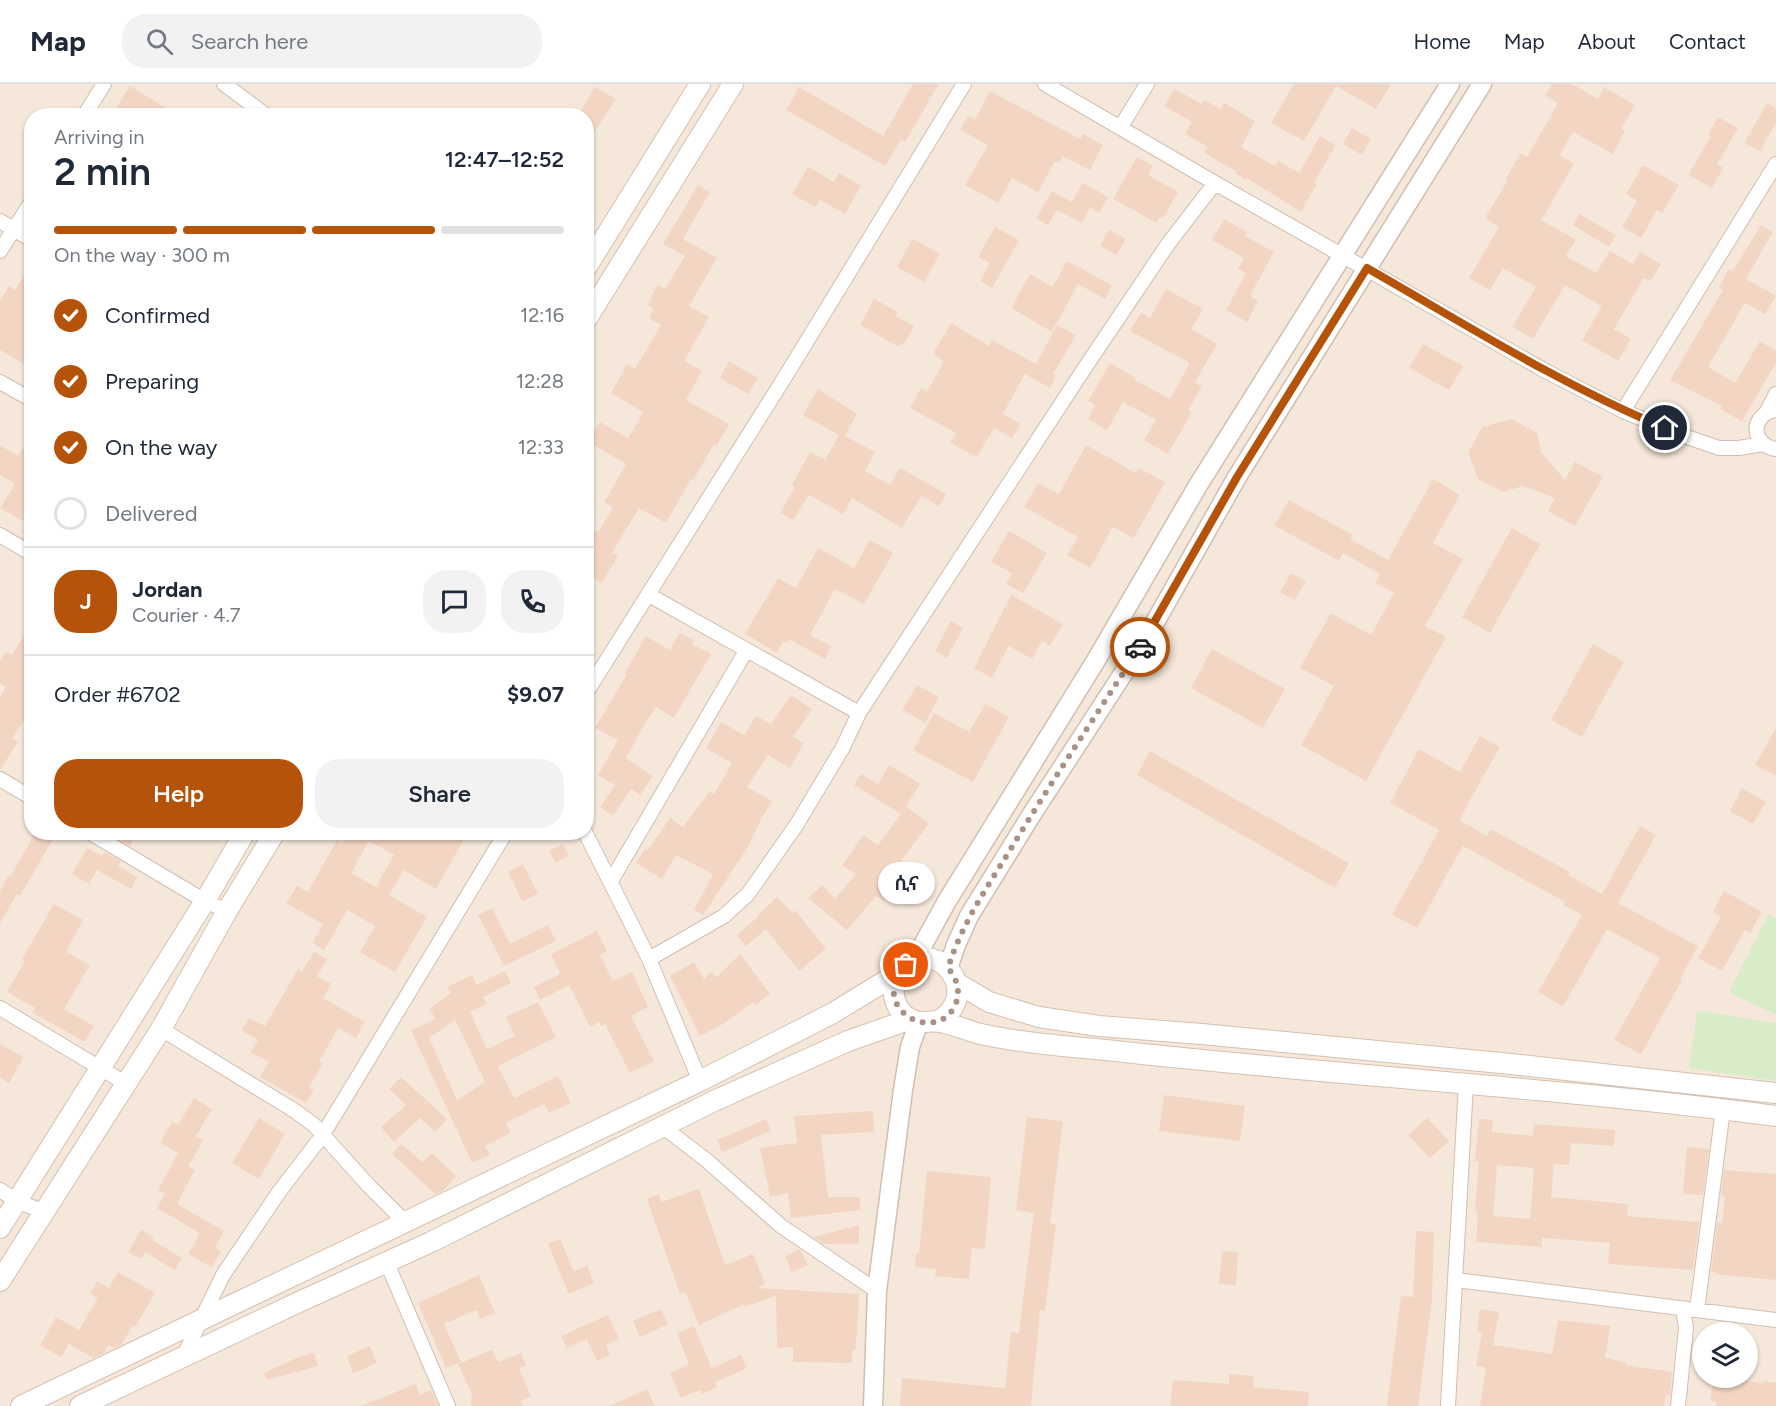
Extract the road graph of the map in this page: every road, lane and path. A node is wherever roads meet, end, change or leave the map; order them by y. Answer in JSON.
{"nodes":[{"id":1,"x":104,"y":84,"type":"edge"},
{"id":2,"x":224,"y":84,"type":"edge"},
{"id":3,"x":700,"y":84,"type":"edge"},
{"id":4,"x":733,"y":84,"type":"edge"},
{"id":5,"x":964,"y":84,"type":"edge"},
{"id":6,"x":1045,"y":84,"type":"edge"},
{"id":7,"x":1147,"y":84,"type":"edge"},
{"id":8,"x":1450,"y":84,"type":"edge"},
{"id":9,"x":1482,"y":84,"type":"edge"},
{"id":10,"x":89,"y":108,"type":"edge"},
{"id":11,"x":256,"y":108,"type":"edge"},
{"id":12,"x":1120,"y":128,"type":"junction"},
{"id":13,"x":1776,"y":164,"type":"edge"},
{"id":14,"x":1215,"y":183,"type":"junction"},
{"id":15,"x":24,"y":213,"type":"edge"},
{"id":16,"x":0,"y":221,"type":"edge"},
{"id":17,"x":14,"y":229,"type":"junction"},
{"id":18,"x":24,"y":235,"type":"edge"},
{"id":19,"x":0,"y":252,"type":"edge"},
{"id":20,"x":594,"y":254,"type":"edge"},
{"id":21,"x":1344,"y":255,"type":"junction"},
{"id":22,"x":1367,"y":268,"type":"junction"},
{"id":23,"x":594,"y":307,"type":"edge"},
{"id":24,"x":0,"y":382,"type":"edge"},
{"id":25,"x":1776,"y":394,"type":"edge"},
{"id":26,"x":24,"y":395,"type":"edge"},
{"id":27,"x":1623,"y":411,"type":"junction"},
{"id":28,"x":1771,"y":412,"type":"edge"},
{"id":29,"x":1769,"y":446,"type":"edge"},
{"id":30,"x":0,"y":535,"type":"edge"},
{"id":31,"x":24,"y":549,"type":"edge"},
{"id":32,"x":649,"y":595,"type":"junction"},
{"id":33,"x":746,"y":651,"type":"junction"},
{"id":34,"x":594,"y":681,"type":"edge"},
{"id":35,"x":860,"y":713,"type":"junction"},
{"id":36,"x":0,"y":779,"type":"edge"},
{"id":37,"x":24,"y":793,"type":"edge"},
{"id":38,"x":102,"y":840,"type":"edge"},
{"id":39,"x":240,"y":840,"type":"edge"},
{"id":40,"x":269,"y":840,"type":"edge"},
{"id":41,"x":501,"y":840,"type":"edge"},
{"id":42,"x":589,"y":840,"type":"edge"},
{"id":43,"x":611,"y":881,"type":"junction"},
{"id":44,"x":205,"y":901,"type":"junction"},
{"id":45,"x":227,"y":911,"type":"junction"},
{"id":46,"x":649,"y":959,"type":"junction"},
{"id":47,"x":907,"y":966,"type":"junction"},
{"id":48,"x":953,"y":976,"type":"junction"},
{"id":49,"x":0,"y":1008,"type":"edge"},
{"id":50,"x":922,"y":1021,"type":"junction"},
{"id":51,"x":160,"y":1029,"type":"junction"},
{"id":52,"x":99,"y":1068,"type":"junction"},
{"id":53,"x":700,"y":1081,"type":"junction"},
{"id":54,"x":124,"y":1083,"type":"junction"},
{"id":55,"x":1466,"y":1084,"type":"junction"},
{"id":56,"x":1776,"y":1093,"type":"edge"},
{"id":57,"x":1723,"y":1109,"type":"junction"},
{"id":58,"x":1776,"y":1116,"type":"edge"},
{"id":59,"x":663,"y":1126,"type":"junction"},
{"id":60,"x":322,"y":1136,"type":"junction"},
{"id":61,"x":0,"y":1190,"type":"edge"},
{"id":62,"x":17,"y":1201,"type":"junction"},
{"id":63,"x":44,"y":1212,"type":"junction"},
{"id":64,"x":406,"y":1223,"type":"junction"},
{"id":65,"x":0,"y":1228,"type":"edge"},
{"id":66,"x":387,"y":1263,"type":"junction"},
{"id":67,"x":1456,"y":1280,"type":"junction"},
{"id":68,"x":0,"y":1281,"type":"edge"},
{"id":69,"x":878,"y":1291,"type":"junction"},
{"id":70,"x":1683,"y":1309,"type":"junction"},
{"id":71,"x":1697,"y":1310,"type":"junction"},
{"id":72,"x":201,"y":1320,"type":"junction"},
{"id":73,"x":1776,"y":1320,"type":"edge"},
{"id":74,"x":183,"y":1357,"type":"junction"},
{"id":75,"x":21,"y":1406,"type":"edge"},
{"id":76,"x":80,"y":1406,"type":"edge"},
{"id":77,"x":448,"y":1406,"type":"edge"},
{"id":78,"x":873,"y":1406,"type":"edge"},
{"id":79,"x":1448,"y":1406,"type":"edge"},
{"id":80,"x":1678,"y":1406,"type":"edge"}],
"edges":[{"from":1,"to":10,"type":"street"},
{"from":2,"to":11,"type":"street"},
{"from":3,"to":20,"type":"main road"},
{"from":4,"to":23,"type":"main road"},
{"from":5,"to":32,"type":"street"},
{"from":6,"to":12,"type":"street"},
{"from":7,"to":12,"type":"street"},
{"from":8,"to":21,"type":"street"},
{"from":9,"to":22,"type":"street"},
{"from":12,"to":14,"type":"street"},
{"from":13,"to":27,"type":"street"},
{"from":14,"to":21,"type":"street"},
{"from":14,"to":35,"type":"street"},
{"from":15,"to":17,"type":"street"},
{"from":16,"to":17,"type":"street"},
{"from":17,"to":18,"type":"street"},
{"from":17,"to":19,"type":"street"},
{"from":21,"to":22,"type":"street"},
{"from":21,"to":47,"type":"street"},
{"from":22,"to":27,"type":"street"},
{"from":22,"to":48,"type":"street"},
{"from":24,"to":26,"type":"street"},
{"from":25,"to":28,"type":"street"},
{"from":27,"to":29,"type":"street"},
{"from":28,"to":29,"type":"street"},
{"from":30,"to":31,"type":"street"},
{"from":32,"to":33,"type":"street"},
{"from":32,"to":34,"type":"street"},
{"from":33,"to":35,"type":"street"},
{"from":33,"to":43,"type":"street"},
{"from":35,"to":46,"type":"street"},
{"from":36,"to":37,"type":"street"},
{"from":38,"to":44,"type":"street"},
{"from":39,"to":44,"type":"main road"},
{"from":40,"to":45,"type":"main road"},
{"from":41,"to":60,"type":"street"},
{"from":42,"to":43,"type":"street"},
{"from":43,"to":46,"type":"street"},
{"from":44,"to":45,"type":"street"},
{"from":44,"to":52,"type":"main road"},
{"from":45,"to":51,"type":"main road"},
{"from":46,"to":53,"type":"street"},
{"from":47,"to":48,"type":"main road"},
{"from":47,"to":50,"type":"main road"},
{"from":47,"to":53,"type":"main road"},
{"from":48,"to":50,"type":"main road"},
{"from":48,"to":56,"type":"main road"},
{"from":49,"to":52,"type":"street"},
{"from":50,"to":55,"type":"main road"},
{"from":50,"to":59,"type":"main road"},
{"from":50,"to":69,"type":"street"},
{"from":51,"to":54,"type":"main road"},
{"from":51,"to":60,"type":"street"},
{"from":52,"to":54,"type":"street"},
{"from":52,"to":62,"type":"main road"},
{"from":53,"to":64,"type":"main road"},
{"from":54,"to":63,"type":"main road"},
{"from":55,"to":57,"type":"main road"},
{"from":55,"to":67,"type":"street"},
{"from":57,"to":58,"type":"main road"},
{"from":57,"to":71,"type":"street"},
{"from":59,"to":66,"type":"main road"},
{"from":59,"to":69,"type":"street"},
{"from":60,"to":64,"type":"street"},
{"from":60,"to":72,"type":"street"},
{"from":61,"to":62,"type":"street"},
{"from":62,"to":63,"type":"street"},
{"from":62,"to":65,"type":"main road"},
{"from":63,"to":68,"type":"main road"},
{"from":64,"to":72,"type":"main road"},
{"from":66,"to":74,"type":"main road"},
{"from":66,"to":77,"type":"street"},
{"from":67,"to":70,"type":"street"},
{"from":67,"to":79,"type":"street"},
{"from":69,"to":78,"type":"street"},
{"from":70,"to":71,"type":"street"},
{"from":70,"to":80,"type":"street"},
{"from":71,"to":73,"type":"street"},
{"from":72,"to":74,"type":"street"},
{"from":72,"to":75,"type":"main road"},
{"from":74,"to":76,"type":"main road"}]}
